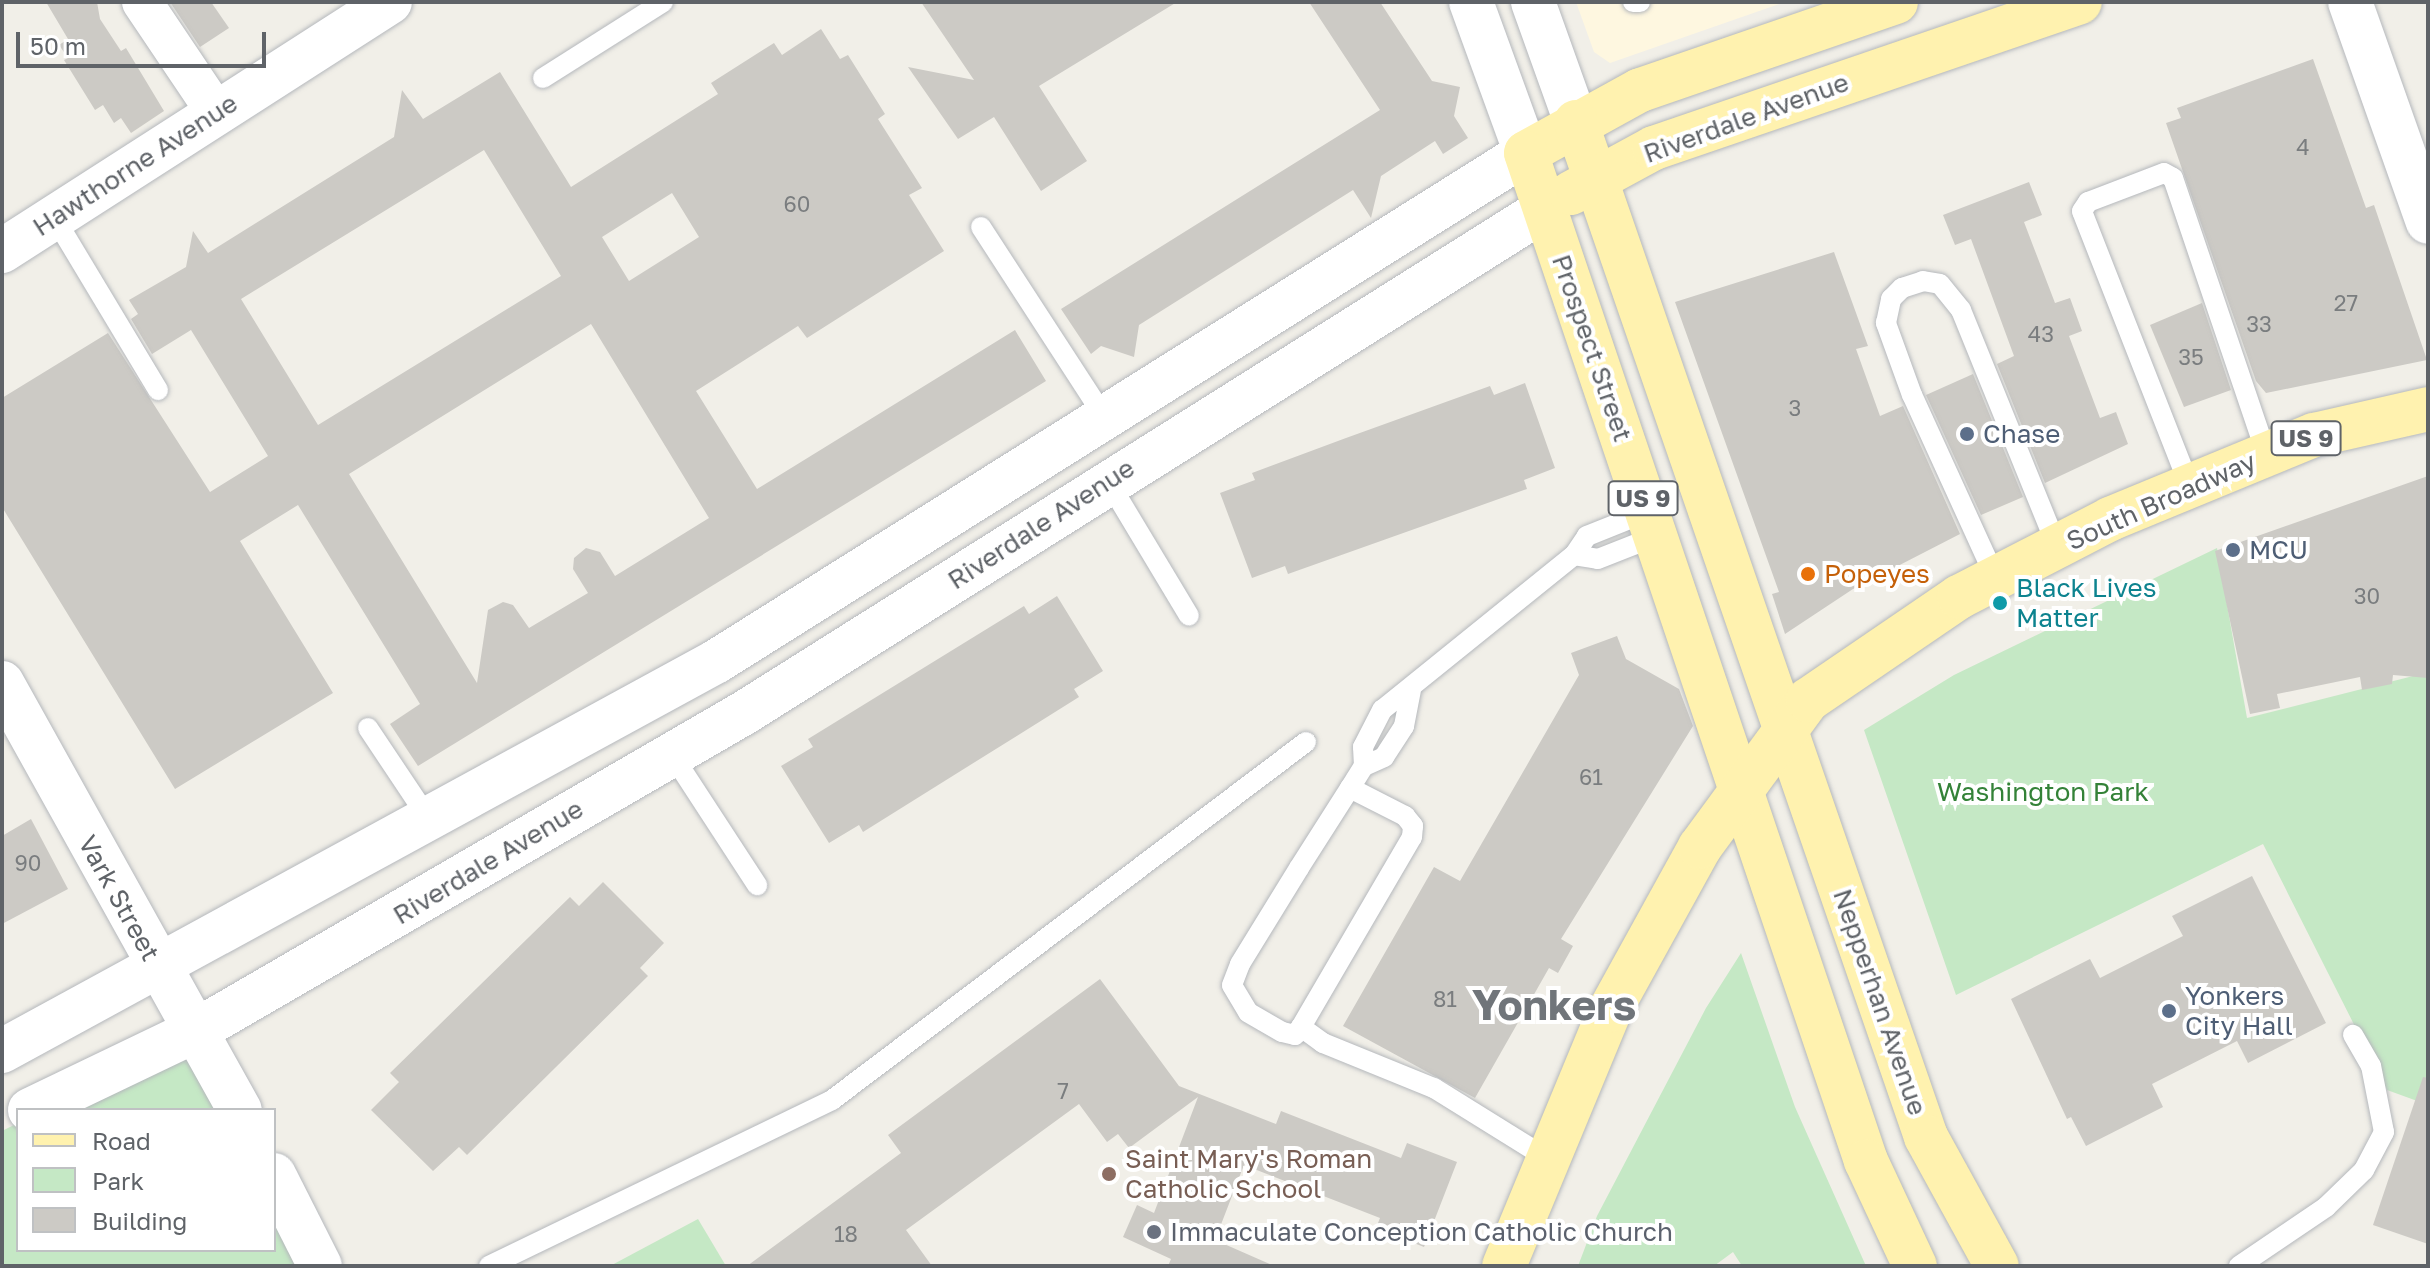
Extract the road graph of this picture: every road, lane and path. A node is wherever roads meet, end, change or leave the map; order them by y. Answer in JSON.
{"nodes":[{"id":1,"x":142,"y":2,"type":"edge"},
{"id":2,"x":390,"y":2,"type":"edge"},
{"id":3,"x":663,"y":2,"type":"edge"},
{"id":4,"x":1471,"y":2,"type":"edge"},
{"id":5,"x":1533,"y":2,"type":"edge"},
{"id":6,"x":1633,"y":2,"type":"edge"},
{"id":7,"x":1640,"y":2,"type":"edge"},
{"id":8,"x":1896,"y":2,"type":"edge"},
{"id":9,"x":2080,"y":2,"type":"edge"},
{"id":10,"x":2350,"y":2,"type":"edge"},
{"id":11,"x":543,"y":78,"type":"dead end"},
{"id":12,"x":216,"y":112,"type":"junction"},
{"id":13,"x":1576,"y":122,"type":"junction"},
{"id":14,"x":1526,"y":153,"type":"junction"},
{"id":15,"x":2419,"y":167,"type":"edge"},
{"id":16,"x":1595,"y":178,"type":"junction"},
{"id":17,"x":1545,"y":209,"type":"junction"},
{"id":18,"x":54,"y":217,"type":"junction"},
{"id":19,"x":2428,"y":222,"type":"edge"},
{"id":20,"x":981,"y":227,"type":"dead end"},
{"id":21,"x":2,"y":251,"type":"edge"},
{"id":22,"x":158,"y":390,"type":"dead end"},
{"id":23,"x":2428,"y":409,"type":"edge"},
{"id":24,"x":1103,"y":415,"type":"junction"},
{"id":25,"x":2267,"y":455,"type":"junction"},
{"id":26,"x":1108,"y":481,"type":"junction"},
{"id":27,"x":2190,"y":487,"type":"junction"},
{"id":28,"x":1651,"y":524,"type":"junction"},
{"id":29,"x":2057,"y":547,"type":"junction"},
{"id":30,"x":1996,"y":579,"type":"junction"},
{"id":31,"x":1189,"y":616,"type":"dead end"},
{"id":32,"x":3,"y":686,"type":"edge"},
{"id":33,"x":1785,"y":727,"type":"junction"},
{"id":34,"x":368,"y":728,"type":"dead end"},
{"id":35,"x":1306,"y":742,"type":"dead end"},
{"id":36,"x":671,"y":753,"type":"junction"},
{"id":37,"x":1741,"y":786,"type":"junction"},
{"id":38,"x":1350,"y":788,"type":"junction"},
{"id":39,"x":428,"y":818,"type":"junction"},
{"id":40,"x":757,"y":885,"type":"dead end"},
{"id":41,"x":156,"y":966,"type":"junction"},
{"id":42,"x":1305,"y":1020,"type":"junction"},
{"id":43,"x":199,"y":1029,"type":"junction"},
{"id":44,"x":2353,"y":1035,"type":"dead end"},
{"id":45,"x":2,"y":1051,"type":"edge"},
{"id":46,"x":34,"y":1108,"type":"edge"},
{"id":47,"x":239,"y":1108,"type":"edge"},
{"id":48,"x":1548,"y":1159,"type":"junction"},
{"id":49,"x":276,"y":1179,"type":"edge"},
{"id":50,"x":320,"y":1266,"type":"edge"},
{"id":51,"x":489,"y":1266,"type":"edge"},
{"id":52,"x":1504,"y":1266,"type":"edge"},
{"id":53,"x":1915,"y":1266,"type":"edge"},
{"id":54,"x":1997,"y":1266,"type":"edge"},
{"id":55,"x":2239,"y":1266,"type":"edge"}],
"edges":[{"from":1,"to":12,"type":"street"},
{"from":2,"to":12,"type":"main road","name":"Hawthorne Avenue"},
{"from":3,"to":11,"type":"lane"},
{"from":4,"to":14,"type":"main road","name":"Prospect Street"},
{"from":5,"to":13,"type":"main road"},
{"from":6,"to":7,"type":"lane"},
{"from":8,"to":13,"type":"main road"},
{"from":9,"to":16,"type":"main road","name":"Riverdale Avenue"},
{"from":10,"to":15,"type":"main road"},
{"from":12,"to":18,"type":"main road","name":"Hawthorne Avenue"},
{"from":13,"to":14,"type":"main road"},
{"from":13,"to":16,"type":"main road"},
{"from":14,"to":17,"type":"main road","name":"Prospect Street","number":"US 9"},
{"from":14,"to":24,"type":"main road"},
{"from":15,"to":19,"type":"main road"},
{"from":16,"to":17,"type":"main road","name":"Riverdale Avenue"},
{"from":16,"to":33,"type":"main road"},
{"from":17,"to":26,"type":"main road","name":"Riverdale Avenue"},
{"from":17,"to":28,"type":"main road","name":"Prospect Street","number":"US 9"},
{"from":18,"to":21,"type":"main road","name":"Hawthorne Avenue"},
{"from":18,"to":22,"type":"lane"},
{"from":20,"to":24,"type":"lane"},
{"from":23,"to":25,"type":"main road","name":"South Broadway","number":"US 9"},
{"from":24,"to":39,"type":"main road"},
{"from":25,"to":27,"type":"main road","name":"South Broadway","number":"US 9"},
{"from":25,"to":27,"type":"lane"},
{"from":26,"to":31,"type":"lane"},
{"from":26,"to":36,"type":"main road","name":"Riverdale Avenue"},
{"from":27,"to":29,"type":"main road","name":"South Broadway","number":"US 9"},
{"from":28,"to":37,"type":"main road","name":"Prospect Street","number":"US 9"},
{"from":28,"to":38,"type":"lane"},
{"from":29,"to":30,"type":"main road","name":"South Broadway","number":"US 9"},
{"from":29,"to":30,"type":"lane"},
{"from":30,"to":33,"type":"main road","name":"South Broadway","number":"US 9"},
{"from":32,"to":41,"type":"main road","name":"Vark Street"},
{"from":33,"to":37,"type":"main road","name":"South Broadway","number":"US 9"},
{"from":33,"to":54,"type":"main road","name":"Nepperhan Avenue"},
{"from":34,"to":39,"type":"lane"},
{"from":35,"to":51,"type":"lane"},
{"from":36,"to":40,"type":"lane"},
{"from":36,"to":43,"type":"main road","name":"Riverdale Avenue"},
{"from":37,"to":48,"type":"main road","name":"South Broadway","number":"US 9"},
{"from":37,"to":53,"type":"main road"},
{"from":38,"to":42,"type":"lane"},
{"from":38,"to":42,"type":"lane"},
{"from":39,"to":41,"type":"main road"},
{"from":41,"to":43,"type":"main road","name":"Vark Street"},
{"from":41,"to":45,"type":"main road"},
{"from":42,"to":48,"type":"lane"},
{"from":43,"to":46,"type":"main road","name":"Riverdale Avenue"},
{"from":43,"to":47,"type":"main road","name":"Vark Street"},
{"from":44,"to":55,"type":"lane"},
{"from":48,"to":52,"type":"main road","name":"South Broadway","number":"US 9"},
{"from":49,"to":50,"type":"main road"}]}
